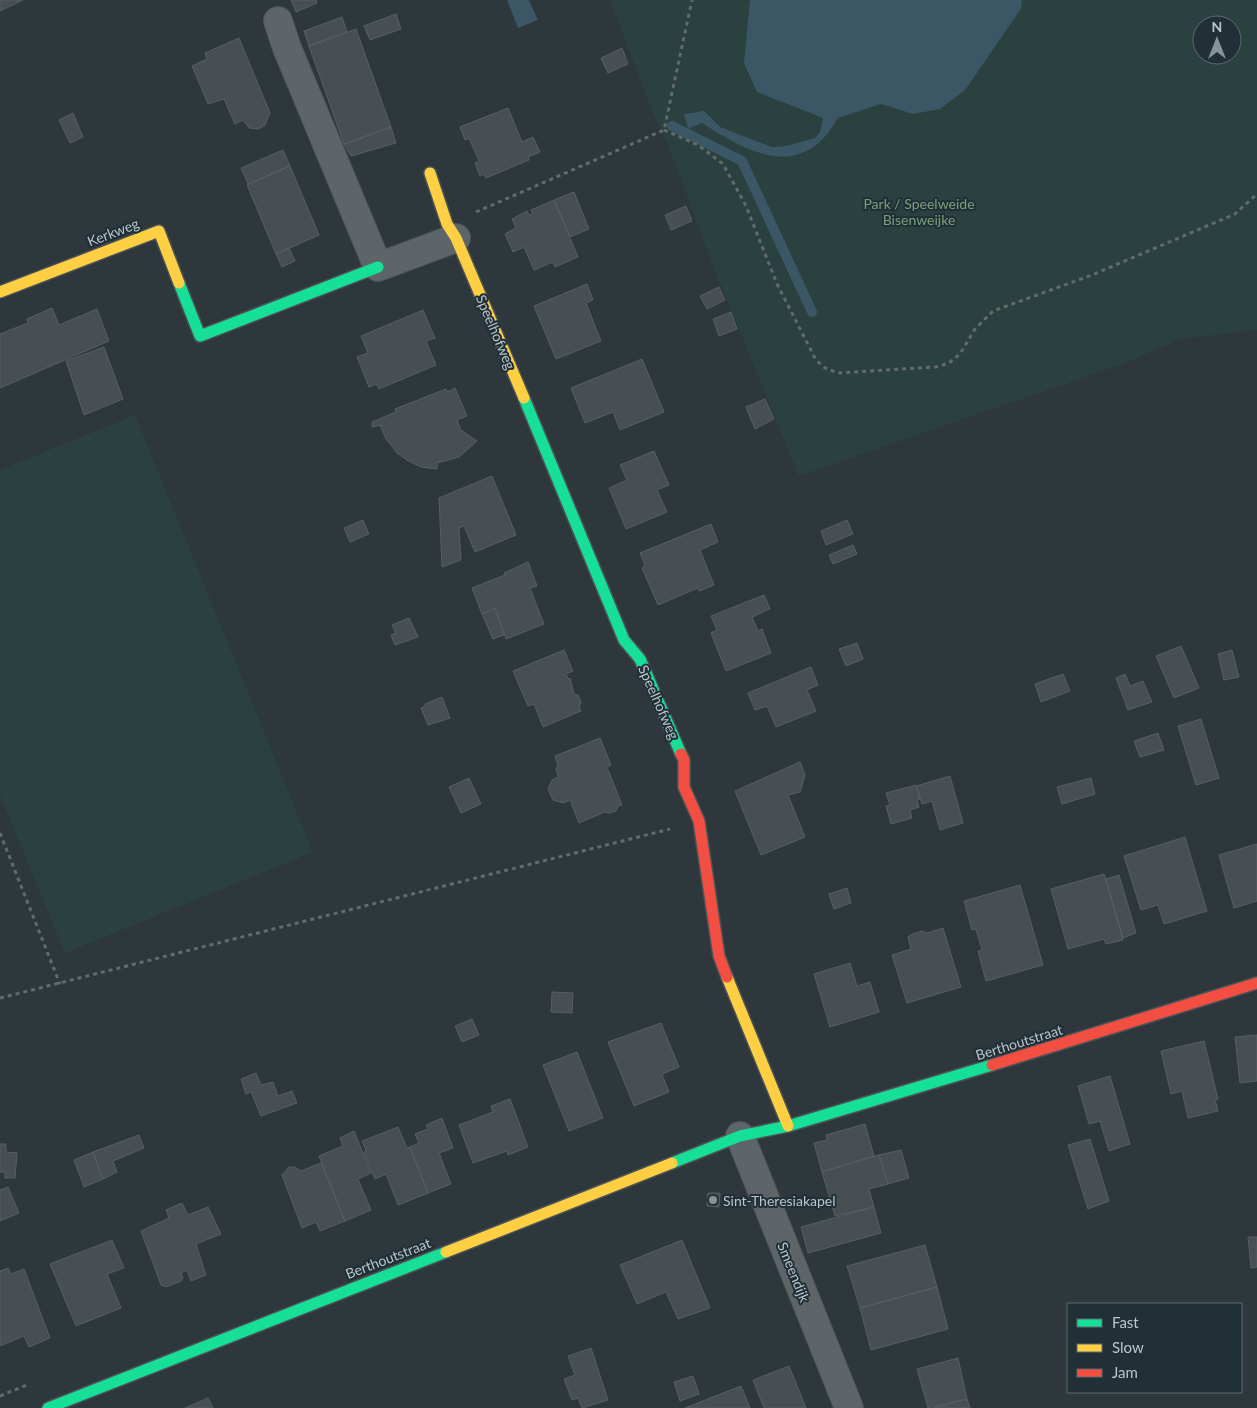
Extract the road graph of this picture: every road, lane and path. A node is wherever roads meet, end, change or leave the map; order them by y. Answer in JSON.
{"nodes":[{"id":1,"x":692,"y":0,"type":"edge"},
{"id":2,"x":278,"y":21,"type":"dead end"},
{"id":3,"x":664,"y":130,"type":"junction"},
{"id":4,"x":430,"y":173,"type":"dead end"},
{"id":5,"x":1257,"y":194,"type":"edge"},
{"id":6,"x":452,"y":231,"type":"junction"},
{"id":7,"x":378,"y":267,"type":"junction"},
{"id":8,"x":0,"y":292,"type":"edge"},
{"id":9,"x":699,"y":821,"type":"junction"},
{"id":10,"x":0,"y":833,"type":"edge"},
{"id":11,"x":1257,"y":983,"type":"edge"},
{"id":12,"x":60,"y":984,"type":"junction"},
{"id":13,"x":0,"y":998,"type":"edge"},
{"id":14,"x":788,"y":1126,"type":"junction"},
{"id":15,"x":740,"y":1136,"type":"junction"},
{"id":16,"x":48,"y":1408,"type":"edge"},
{"id":17,"x":849,"y":1408,"type":"edge"}],
"edges":[{"from":1,"to":3,"type":"path"},
{"from":2,"to":7,"type":"street"},
{"from":3,"to":5,"type":"path"},
{"from":3,"to":6,"type":"path"},
{"from":4,"to":6,"type":"street","name":"Speelhofweg"},
{"from":6,"to":7,"type":"street"},
{"from":6,"to":9,"type":"street","name":"Speelhofweg"},
{"from":7,"to":8,"type":"street","name":"Kerkweg"},
{"from":9,"to":12,"type":"path"},
{"from":9,"to":14,"type":"street","name":"Speelhofweg"},
{"from":10,"to":12,"type":"path"},
{"from":11,"to":14,"type":"street","name":"Berthoutstraat"},
{"from":12,"to":13,"type":"path"},
{"from":14,"to":15,"type":"street","name":"Berthoutstraat"},
{"from":15,"to":16,"type":"street","name":"Berthoutstraat"},
{"from":15,"to":17,"type":"street","name":"Smeendijk"}]}
